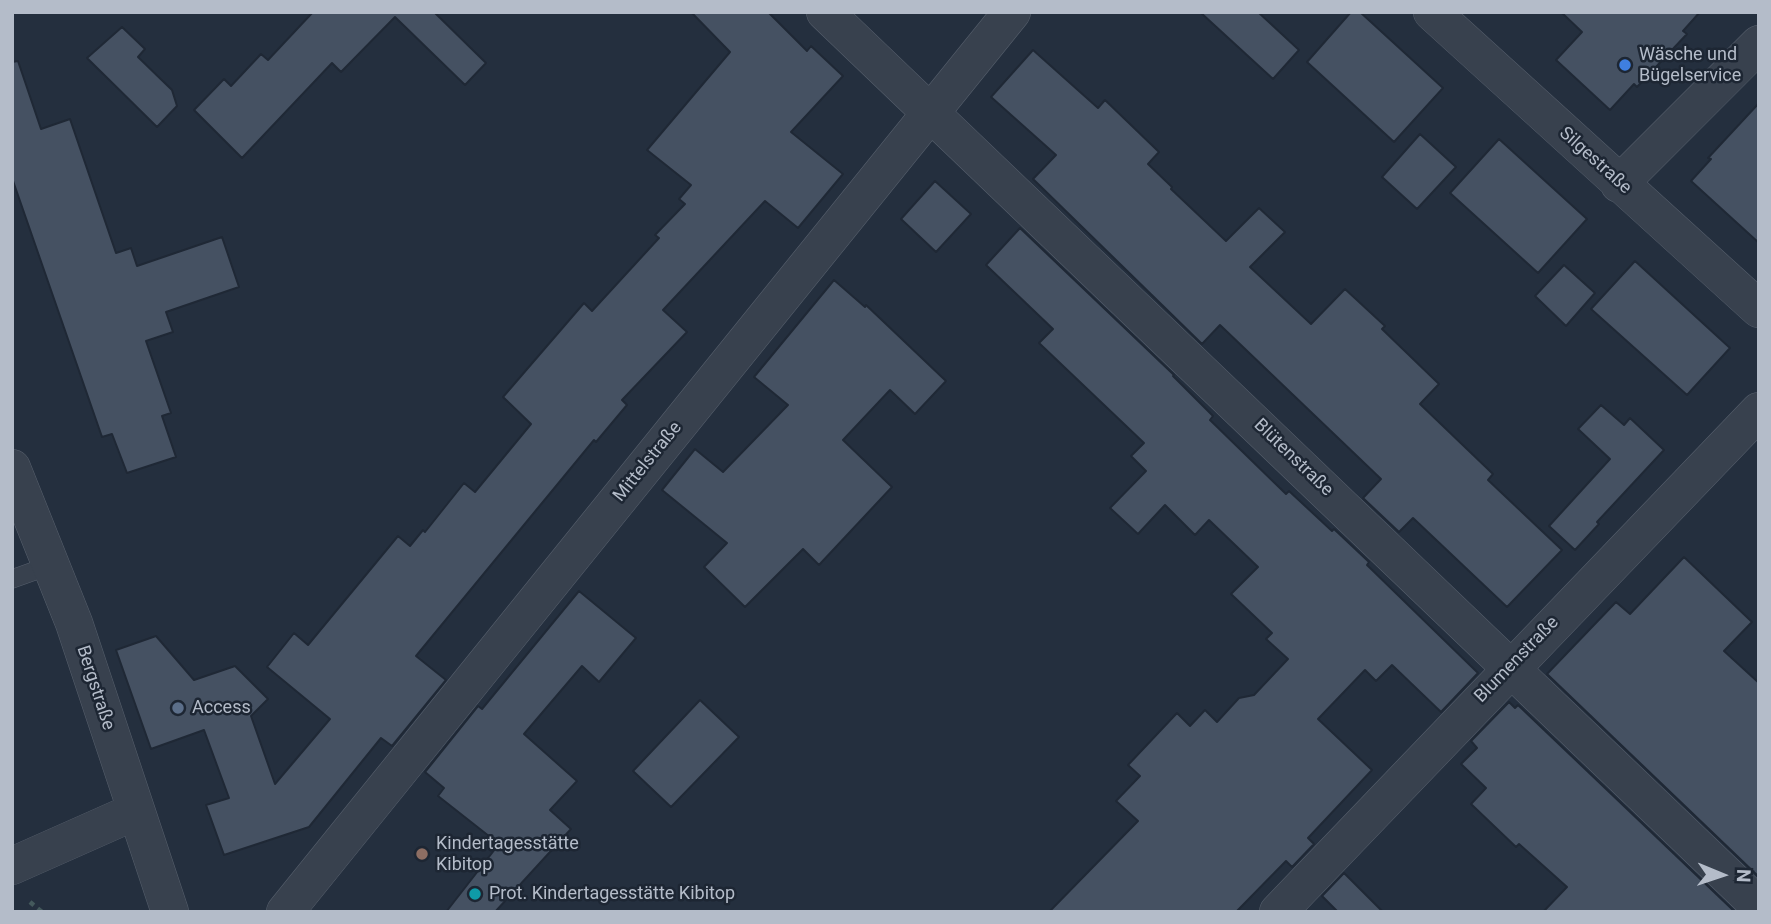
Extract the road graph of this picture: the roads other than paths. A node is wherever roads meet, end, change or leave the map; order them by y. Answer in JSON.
{"nodes":[{"id":1,"x":825,"y":12,"type":"edge"},
{"id":2,"x":1012,"y":12,"type":"edge"},
{"id":3,"x":1432,"y":12,"type":"edge"},
{"id":4,"x":1759,"y":44,"type":"edge"},
{"id":5,"x":931,"y":111,"type":"junction"},
{"id":6,"x":1619,"y":184,"type":"junction"},
{"id":7,"x":1759,"y":309,"type":"edge"},
{"id":8,"x":1759,"y":411,"type":"edge"},
{"id":9,"x":12,"y":468,"type":"edge"},
{"id":10,"x":51,"y":565,"type":"junction"},
{"id":11,"x":12,"y":579,"type":"edge"},
{"id":12,"x":1511,"y":667,"type":"junction"},
{"id":13,"x":136,"y":811,"type":"junction"},
{"id":14,"x":12,"y":866,"type":"edge"},
{"id":15,"x":1759,"y":906,"type":"edge"},
{"id":16,"x":170,"y":912,"type":"edge"},
{"id":17,"x":285,"y":912,"type":"edge"},
{"id":18,"x":1278,"y":912,"type":"edge"}],
"edges":[{"from":1,"to":5,"type":"street","name":"Blütenstraße"},
{"from":2,"to":5,"type":"street","name":"Mittelstraße"},
{"from":3,"to":6,"type":"street","name":"Silgestraße"},
{"from":4,"to":6,"type":"street"},
{"from":5,"to":12,"type":"street","name":"Blütenstraße"},
{"from":5,"to":17,"type":"street","name":"Mittelstraße"},
{"from":6,"to":7,"type":"street","name":"Silgestraße"},
{"from":8,"to":12,"type":"street","name":"Blumenstraße"},
{"from":9,"to":10,"type":"street","name":"Bergstraße"},
{"from":10,"to":11,"type":"lane"},
{"from":10,"to":13,"type":"street","name":"Bergstraße"},
{"from":12,"to":15,"type":"street","name":"Blütenstraße"},
{"from":12,"to":18,"type":"street","name":"Blumenstraße"},
{"from":13,"to":14,"type":"street"},
{"from":13,"to":16,"type":"street","name":"Bergstraße"}]}
